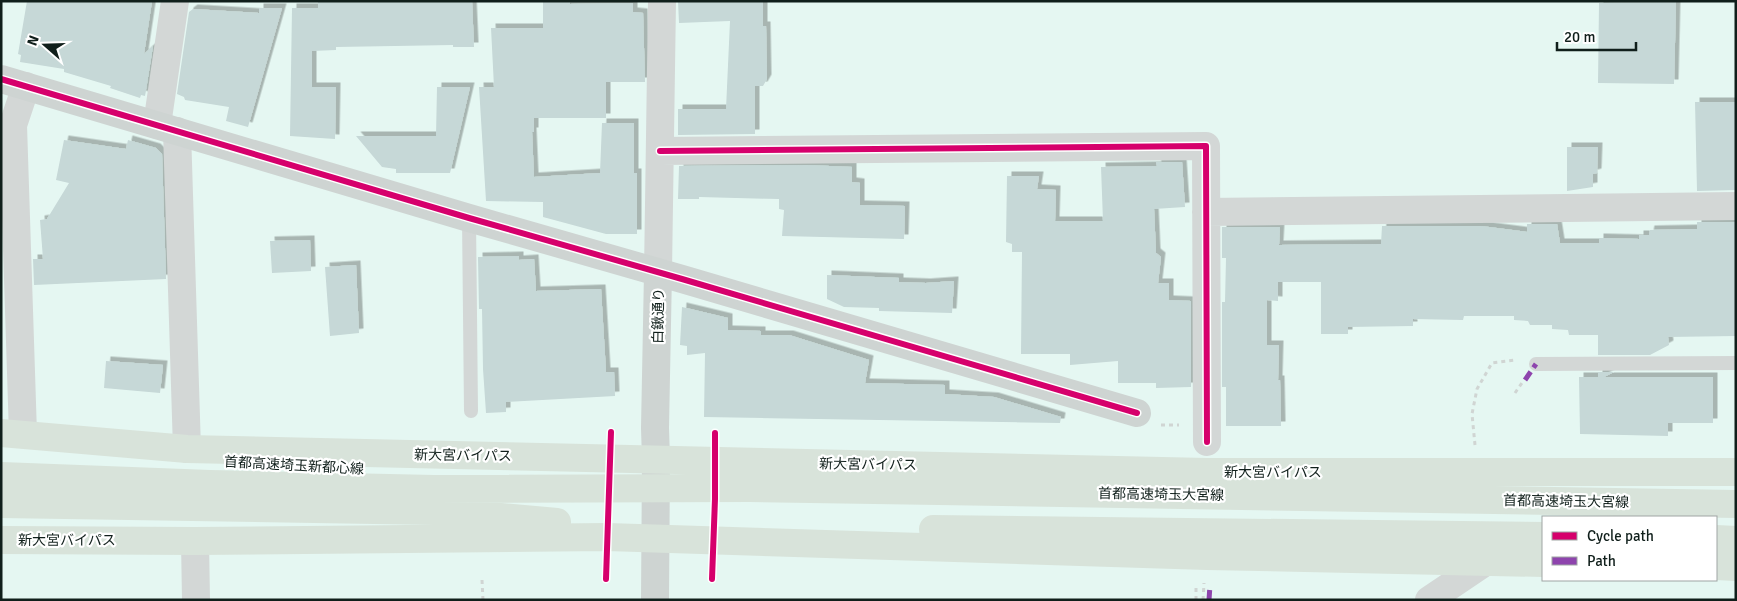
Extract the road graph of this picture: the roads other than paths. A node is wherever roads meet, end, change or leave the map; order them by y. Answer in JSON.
{"nodes":[{"id":1,"x":175,"y":1,"type":"edge"},
{"id":2,"x":662,"y":1,"type":"edge"},
{"id":3,"x":14,"y":83,"type":"edge"},
{"id":4,"x":7,"y":127,"type":"edge"},
{"id":5,"x":167,"y":128,"type":"junction"},
{"id":6,"x":660,"y":152,"type":"junction"},
{"id":7,"x":1736,"y":206,"type":"edge"},
{"id":8,"x":1206,"y":212,"type":"junction"},
{"id":9,"x":469,"y":218,"type":"junction"},
{"id":10,"x":658,"y":272,"type":"junction"},
{"id":11,"x":1736,"y":363,"type":"edge"},
{"id":12,"x":1536,"y":364,"type":"road end"},
{"id":13,"x":471,"y":411,"type":"dead end"},
{"id":14,"x":1137,"y":413,"type":"dead end"},
{"id":15,"x":8,"y":438,"type":"edge"},
{"id":16,"x":1207,"y":442,"type":"dead end"},
{"id":17,"x":187,"y":449,"type":"junction"},
{"id":18,"x":656,"y":459,"type":"junction"},
{"id":19,"x":1736,"y":472,"type":"edge"},
{"id":20,"x":1,"y":476,"type":"edge"},
{"id":21,"x":587,"y":488,"type":"junction"},
{"id":22,"x":1,"y":504,"type":"edge"},
{"id":23,"x":1736,"y":504,"type":"edge"},
{"id":24,"x":563,"y":522,"type":"junction"},
{"id":25,"x":1,"y":533,"type":"edge"},
{"id":26,"x":1542,"y":536,"type":"edge"},
{"id":27,"x":656,"y":539,"type":"junction"},
{"id":28,"x":1717,"y":539,"type":"edge"},
{"id":29,"x":1,"y":540,"type":"edge"},
{"id":30,"x":1736,"y":540,"type":"edge"},
{"id":31,"x":196,"y":541,"type":"junction"},
{"id":32,"x":1487,"y":562,"type":"junction"},
{"id":33,"x":1542,"y":563,"type":"edge"},
{"id":34,"x":1717,"y":566,"type":"edge"},
{"id":35,"x":1736,"y":566,"type":"edge"},
{"id":36,"x":196,"y":600,"type":"edge"},
{"id":37,"x":655,"y":600,"type":"edge"},
{"id":38,"x":1429,"y":600,"type":"edge"}],
"edges":[{"from":1,"to":5,"type":"street"},
{"from":2,"to":6,"type":"street","name":"白鍬通り"},
{"from":3,"to":4,"type":"street"},
{"from":3,"to":5,"type":"street"},
{"from":4,"to":15,"type":"street"},
{"from":5,"to":9,"type":"street"},
{"from":5,"to":17,"type":"street"},
{"from":6,"to":8,"type":"street"},
{"from":6,"to":10,"type":"street","name":"白鍬通り"},
{"from":7,"to":8,"type":"street"},
{"from":8,"to":16,"type":"street"},
{"from":9,"to":10,"type":"street"},
{"from":9,"to":13,"type":"lane"},
{"from":10,"to":14,"type":"street"},
{"from":10,"to":18,"type":"street","name":"白鍬通り"},
{"from":11,"to":12,"type":"lane"},
{"from":15,"to":17,"type":"highway","name":"新大宮バイパス"},
{"from":15,"to":21,"type":"highway","name":"首都高速埼玉新都心線"},
{"from":17,"to":18,"type":"highway","name":"新大宮バイパス"},
{"from":18,"to":19,"type":"highway","name":"新大宮バイパス"},
{"from":18,"to":27,"type":"street","name":"白鍬通り"},
{"from":20,"to":21,"type":"highway"},
{"from":21,"to":23,"type":"highway","name":"首都高速埼玉大宮線"},
{"from":22,"to":24,"type":"highway"},
{"from":24,"to":25,"type":"highway"},
{"from":24,"to":26,"type":"highway"},
{"from":27,"to":31,"type":"highway","name":"新大宮バイパス"},
{"from":27,"to":32,"type":"highway","name":"新大宮バイパス"},
{"from":27,"to":37,"type":"street","name":"白鍬通り"},
{"from":28,"to":30,"type":"highway"},
{"from":29,"to":31,"type":"highway","name":"新大宮バイパス"},
{"from":31,"to":36,"type":"street"},
{"from":32,"to":33,"type":"highway","name":"新大宮バイパス"},
{"from":32,"to":38,"type":"street"},
{"from":34,"to":35,"type":"highway"}]}
